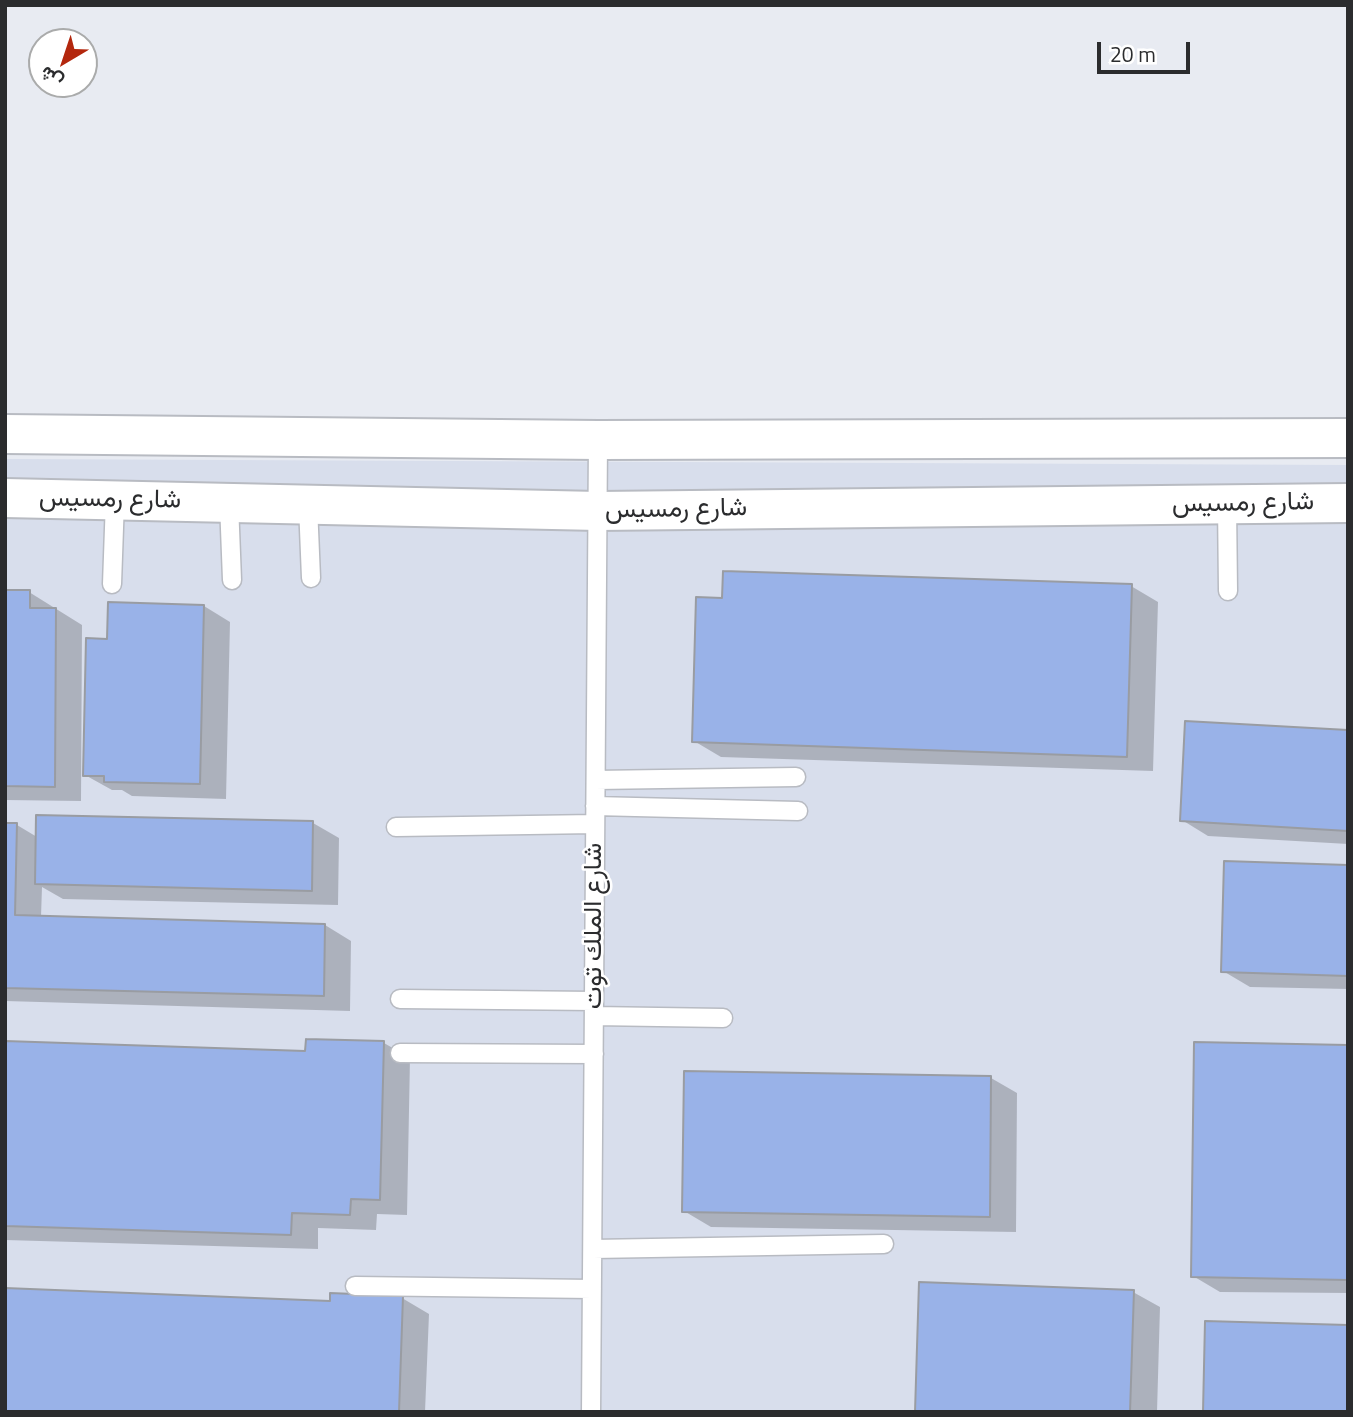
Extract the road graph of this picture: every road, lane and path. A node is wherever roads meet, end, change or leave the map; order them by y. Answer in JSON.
{"nodes":[{"id":1,"x":5,"y":434,"type":"edge"},
{"id":2,"x":1348,"y":438,"type":"edge"},
{"id":3,"x":598,"y":440,"type":"junction"},
{"id":4,"x":5,"y":498,"type":"edge"},
{"id":5,"x":115,"y":500,"type":"junction"},
{"id":6,"x":229,"y":503,"type":"junction"},
{"id":7,"x":1348,"y":503,"type":"edge"},
{"id":8,"x":1227,"y":504,"type":"junction"},
{"id":9,"x":308,"y":505,"type":"junction"},
{"id":10,"x":598,"y":510,"type":"junction"},
{"id":11,"x":311,"y":578,"type":"dead end"},
{"id":12,"x":232,"y":580,"type":"dead end"},
{"id":13,"x":113,"y":584,"type":"dead end"},
{"id":14,"x":1228,"y":591,"type":"dead end"},
{"id":15,"x":796,"y":776,"type":"dead end"},
{"id":16,"x":596,"y":780,"type":"junction"},
{"id":17,"x":798,"y":811,"type":"dead end"},
{"id":18,"x":595,"y":815,"type":"junction"},
{"id":19,"x":396,"y":827,"type":"dead end"},
{"id":20,"x":400,"y":999,"type":"dead end"},
{"id":21,"x":594,"y":1008,"type":"junction"},
{"id":22,"x":723,"y":1018,"type":"dead end"},
{"id":23,"x":400,"y":1053,"type":"dead end"},
{"id":24,"x":594,"y":1054,"type":"junction"},
{"id":25,"x":884,"y":1244,"type":"dead end"},
{"id":26,"x":593,"y":1249,"type":"junction"},
{"id":27,"x":355,"y":1286,"type":"dead end"},
{"id":28,"x":592,"y":1289,"type":"junction"},
{"id":29,"x":591,"y":1412,"type":"edge"}],
"edges":[{"from":1,"to":3,"type":"street"},
{"from":2,"to":3,"type":"street"},
{"from":3,"to":10,"type":"lane","name":"شارع الملك توت"},
{"from":4,"to":5,"type":"street","name":"شارع رمسيس"},
{"from":5,"to":6,"type":"street","name":"شارع رمسيس"},
{"from":5,"to":13,"type":"lane"},
{"from":6,"to":9,"type":"street","name":"شارع رمسيس"},
{"from":6,"to":12,"type":"lane"},
{"from":7,"to":8,"type":"street","name":"شارع رمسيس"},
{"from":8,"to":10,"type":"street","name":"شارع رمسيس"},
{"from":8,"to":14,"type":"lane"},
{"from":9,"to":10,"type":"street","name":"شارع رمسيس"},
{"from":9,"to":11,"type":"lane"},
{"from":10,"to":16,"type":"lane","name":"شارع الملك توت"},
{"from":15,"to":16,"type":"lane"},
{"from":16,"to":18,"type":"lane","name":"شارع الملك توت"},
{"from":17,"to":18,"type":"lane"},
{"from":18,"to":19,"type":"lane"},
{"from":18,"to":21,"type":"lane","name":"شارع الملك توت"},
{"from":20,"to":21,"type":"lane"},
{"from":21,"to":22,"type":"lane"},
{"from":21,"to":24,"type":"lane","name":"شارع الملك توت"},
{"from":23,"to":24,"type":"lane"},
{"from":24,"to":26,"type":"lane","name":"شارع الملك توت"},
{"from":25,"to":26,"type":"lane"},
{"from":26,"to":28,"type":"lane","name":"شارع الملك توت"},
{"from":27,"to":28,"type":"lane"},
{"from":28,"to":29,"type":"lane","name":"شارع الملك توت"}]}
